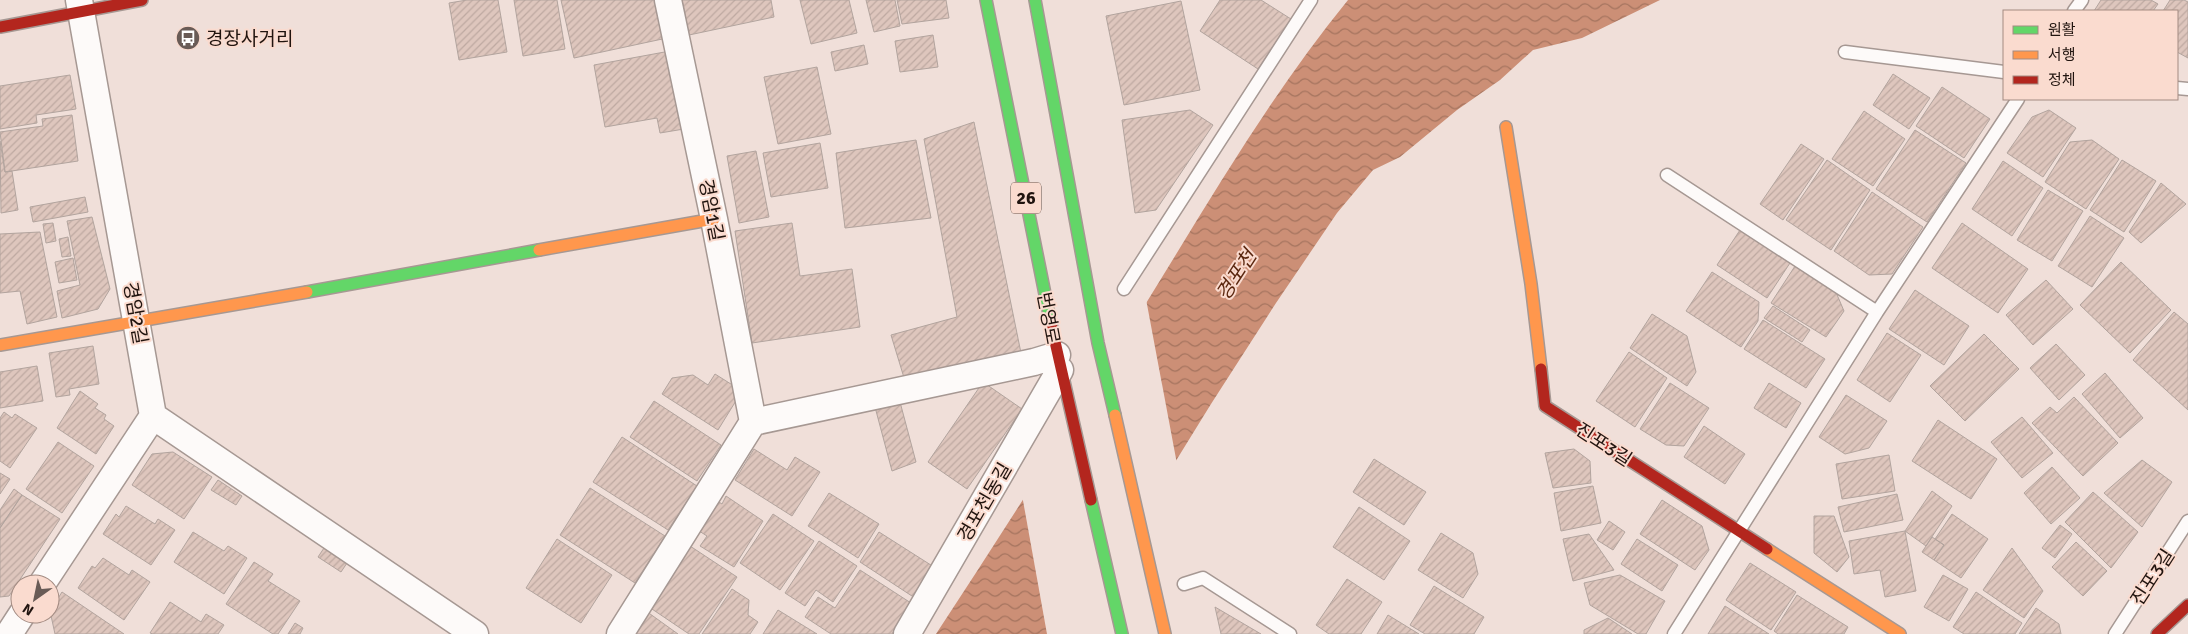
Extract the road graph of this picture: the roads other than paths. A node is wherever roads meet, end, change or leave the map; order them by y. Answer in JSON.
{"nodes":[{"id":1,"x":142,"y":0,"type":"edge"},
{"id":2,"x":668,"y":0,"type":"edge"},
{"id":3,"x":986,"y":0,"type":"edge"},
{"id":4,"x":1035,"y":0,"type":"edge"},
{"id":5,"x":1311,"y":0,"type":"edge"},
{"id":6,"x":81,"y":6,"type":"edge"},
{"id":7,"x":0,"y":27,"type":"edge"},
{"id":8,"x":1846,"y":52,"type":"dead end"},
{"id":9,"x":2003,"y":72,"type":"edge"},
{"id":10,"x":2017,"y":100,"type":"edge"},
{"id":11,"x":1506,"y":127,"type":"dead end"},
{"id":12,"x":1667,"y":175,"type":"dead end"},
{"id":13,"x":714,"y":219,"type":"junction"},
{"id":14,"x":1124,"y":289,"type":"dead end"},
{"id":15,"x":1877,"y":312,"type":"junction"},
{"id":16,"x":138,"y":322,"type":"junction"},
{"id":17,"x":0,"y":345,"type":"edge"},
{"id":18,"x":1059,"y":363,"type":"junction"},
{"id":19,"x":153,"y":416,"type":"junction"},
{"id":20,"x":753,"y":422,"type":"junction"},
{"id":21,"x":2188,"y":521,"type":"edge"},
{"id":22,"x":1740,"y":531,"type":"junction"},
{"id":23,"x":49,"y":574,"type":"edge"},
{"id":24,"x":1184,"y":584,"type":"dead end"},
{"id":25,"x":2188,"y":605,"type":"edge"},
{"id":26,"x":476,"y":634,"type":"edge"},
{"id":27,"x":620,"y":634,"type":"edge"},
{"id":28,"x":907,"y":634,"type":"edge"},
{"id":29,"x":1122,"y":634,"type":"edge"},
{"id":30,"x":1165,"y":634,"type":"edge"},
{"id":31,"x":1290,"y":634,"type":"edge"},
{"id":32,"x":1674,"y":634,"type":"edge"},
{"id":33,"x":1900,"y":634,"type":"edge"},
{"id":34,"x":2116,"y":634,"type":"edge"},
{"id":35,"x":2157,"y":634,"type":"edge"}],
"edges":[{"from":1,"to":6,"type":"street"},
{"from":2,"to":13,"type":"street","name":"경암1길"},
{"from":3,"to":18,"type":"street","name":"번영로","number":"26"},
{"from":4,"to":30,"type":"street","number":"26"},
{"from":5,"to":14,"type":"lane"},
{"from":6,"to":7,"type":"street"},
{"from":6,"to":16,"type":"street","name":"경암2길"},
{"from":8,"to":9,"type":"lane"},
{"from":10,"to":15,"type":"lane"},
{"from":11,"to":22,"type":"street","name":"진포3길"},
{"from":12,"to":15,"type":"lane"},
{"from":13,"to":16,"type":"street"},
{"from":13,"to":20,"type":"street","name":"경암1길"},
{"from":15,"to":22,"type":"lane"},
{"from":16,"to":17,"type":"street"},
{"from":16,"to":19,"type":"street","name":"경암2길"},
{"from":18,"to":20,"type":"street"},
{"from":18,"to":28,"type":"street","name":"경포천동길"},
{"from":18,"to":29,"type":"street","name":"번영로","number":"26"},
{"from":19,"to":23,"type":"street"},
{"from":19,"to":26,"type":"street"},
{"from":20,"to":27,"type":"street"},
{"from":21,"to":34,"type":"lane","name":"진포3길"},
{"from":22,"to":32,"type":"lane"},
{"from":22,"to":33,"type":"street","name":"진포3길"},
{"from":24,"to":31,"type":"lane"},
{"from":25,"to":35,"type":"street"}]}
